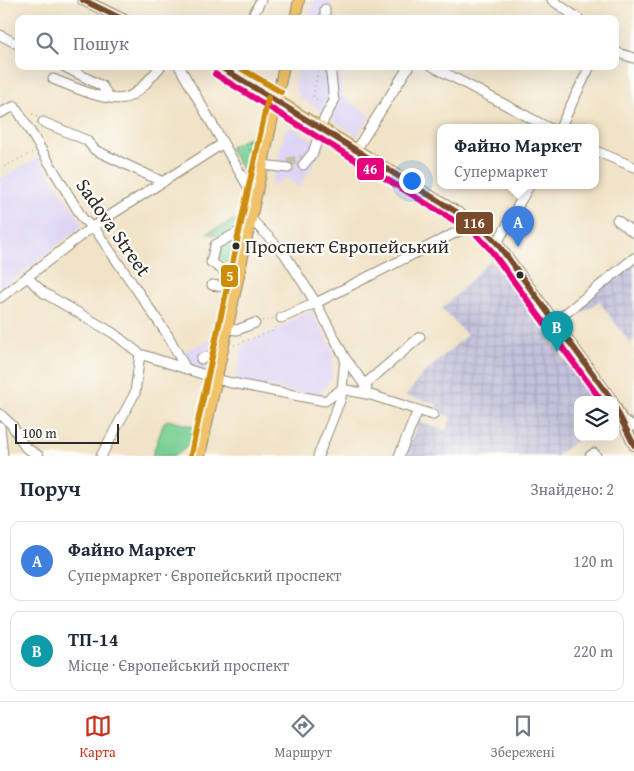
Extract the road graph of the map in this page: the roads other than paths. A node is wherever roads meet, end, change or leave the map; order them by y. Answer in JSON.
{"nodes":[{"id":1,"x":83,"y":0,"type":"edge"},
{"id":2,"x":261,"y":0,"type":"edge"},
{"id":3,"x":299,"y":0,"type":"edge"},
{"id":4,"x":552,"y":0,"type":"edge"},
{"id":5,"x":115,"y":15,"type":"edge"},
{"id":6,"x":253,"y":15,"type":"edge"},
{"id":7,"x":296,"y":15,"type":"edge"},
{"id":8,"x":573,"y":15,"type":"edge"},
{"id":9,"x":2,"y":40,"type":"edge"},
{"id":10,"x":15,"y":43,"type":"edge"},
{"id":11,"x":619,"y":53,"type":"edge"},
{"id":12,"x":634,"y":58,"type":"edge"},
{"id":13,"x":71,"y":70,"type":"edge"},
{"id":14,"x":157,"y":70,"type":"edge"},
{"id":15,"x":181,"y":70,"type":"edge"},
{"id":16,"x":227,"y":70,"type":"edge"},
{"id":17,"x":283,"y":70,"type":"edge"},
{"id":18,"x":330,"y":70,"type":"edge"},
{"id":19,"x":406,"y":70,"type":"edge"},
{"id":20,"x":440,"y":70,"type":"edge"},
{"id":21,"x":588,"y":70,"type":"edge"},
{"id":22,"x":53,"y":79,"type":"dead end"},
{"id":23,"x":109,"y":97,"type":"junction"},
{"id":24,"x":277,"y":100,"type":"junction"},
{"id":25,"x":0,"y":113,"type":"edge"},
{"id":26,"x":43,"y":122,"type":"road end"},
{"id":27,"x":541,"y":124,"type":"edge"},
{"id":28,"x":562,"y":124,"type":"edge"},
{"id":29,"x":322,"y":129,"type":"junction"},
{"id":30,"x":224,"y":147,"type":"junction"},
{"id":31,"x":356,"y":150,"type":"junction"},
{"id":32,"x":599,"y":152,"type":"edge"},
{"id":33,"x":302,"y":162,"type":"tunnel mouth"},
{"id":34,"x":288,"y":165,"type":"tunnel mouth"},
{"id":35,"x":262,"y":166,"type":"junction"},
{"id":36,"x":634,"y":167,"type":"edge"},
{"id":37,"x":163,"y":182,"type":"junction"},
{"id":38,"x":527,"y":189,"type":"edge"},
{"id":39,"x":255,"y":199,"type":"junction"},
{"id":40,"x":617,"y":220,"type":"dead end"},
{"id":41,"x":250,"y":223,"type":"junction"},
{"id":42,"x":475,"y":223,"type":"junction"},
{"id":43,"x":92,"y":227,"type":"junction"},
{"id":44,"x":634,"y":233,"type":"edge"},
{"id":45,"x":497,"y":243,"type":"junction"},
{"id":46,"x":634,"y":258,"type":"edge"},
{"id":47,"x":28,"y":277,"type":"junction"},
{"id":48,"x":237,"y":285,"type":"junction"},
{"id":49,"x":212,"y":286,"type":"dead end"},
{"id":50,"x":0,"y":298,"type":"edge"},
{"id":51,"x":316,"y":303,"type":"junction"},
{"id":52,"x":281,"y":318,"type":"road end"},
{"id":53,"x":555,"y":322,"type":"junction"},
{"id":54,"x":255,"y":323,"type":"road end"},
{"id":55,"x":227,"y":329,"type":"junction"},
{"id":56,"x":420,"y":337,"type":"dead end"},
{"id":57,"x":140,"y":354,"type":"junction"},
{"id":58,"x":216,"y":357,"type":"junction"},
{"id":59,"x":345,"y":358,"type":"junction"},
{"id":60,"x":202,"y":359,"type":"dead end"},
{"id":61,"x":185,"y":367,"type":"junction"},
{"id":62,"x":216,"y":378,"type":"junction"},
{"id":63,"x":364,"y":384,"type":"junction"},
{"id":64,"x":342,"y":389,"type":"junction"},
{"id":65,"x":371,"y":395,"type":"junction"},
{"id":66,"x":609,"y":396,"type":"edge"},
{"id":67,"x":325,"y":401,"type":"junction"},
{"id":68,"x":418,"y":410,"type":"junction"},
{"id":69,"x":337,"y":411,"type":"junction"},
{"id":70,"x":619,"y":413,"type":"edge"},
{"id":71,"x":0,"y":414,"type":"edge"},
{"id":72,"x":433,"y":415,"type":"dead end"},
{"id":73,"x":623,"y":420,"type":"junction"},
{"id":74,"x":634,"y":426,"type":"edge"},
{"id":75,"x":0,"y":428,"type":"edge"},
{"id":76,"x":634,"y":444,"type":"edge"},
{"id":77,"x":198,"y":454,"type":"edge"},
{"id":78,"x":3,"y":456,"type":"edge"},
{"id":79,"x":39,"y":456,"type":"edge"},
{"id":80,"x":101,"y":456,"type":"edge"},
{"id":81,"x":318,"y":456,"type":"edge"},
{"id":82,"x":399,"y":456,"type":"edge"},
{"id":83,"x":590,"y":456,"type":"edge"},
{"id":84,"x":596,"y":456,"type":"edge"}],
"edges":[{"from":1,"to":5,"type":"main road"},
{"from":2,"to":6,"type":"street"},
{"from":3,"to":7,"type":"main road"},
{"from":4,"to":8,"type":"street"},
{"from":9,"to":10,"type":"street"},
{"from":11,"to":12,"type":"street"},
{"from":13,"to":23,"type":"street"},
{"from":14,"to":23,"type":"street"},
{"from":15,"to":30,"type":"street"},
{"from":16,"to":24,"type":"main road"},
{"from":17,"to":24,"type":"main road"},
{"from":18,"to":29,"type":"street"},
{"from":19,"to":31,"type":"street"},
{"from":20,"to":27,"type":"street"},
{"from":21,"to":28,"type":"street"},
{"from":22,"to":23,"type":"street"},
{"from":24,"to":29,"type":"main road"},
{"from":24,"to":35,"type":"main road"},
{"from":25,"to":43,"type":"street","name":"Sadova Street"},
{"from":26,"to":37,"type":"street"},
{"from":29,"to":31,"type":"main road"},
{"from":29,"to":33,"type":"street"},
{"from":30,"to":37,"type":"street"},
{"from":30,"to":39,"type":"street"},
{"from":31,"to":42,"type":"main road"},
{"from":32,"to":36,"type":"street"},
{"from":34,"to":35,"type":"street"},
{"from":35,"to":39,"type":"main road"},
{"from":37,"to":43,"type":"street"},
{"from":38,"to":45,"type":"street"},
{"from":39,"to":41,"type":"main road"},
{"from":40,"to":44,"type":"street"},
{"from":41,"to":48,"type":"main road"},
{"from":41,"to":48,"type":"street"},
{"from":41,"to":51,"type":"street"},
{"from":42,"to":45,"type":"main road"},
{"from":42,"to":51,"type":"street"},
{"from":43,"to":47,"type":"street"},
{"from":43,"to":61,"type":"street","name":"Sadova Street"},
{"from":45,"to":53,"type":"main road"},
{"from":46,"to":53,"type":"street"},
{"from":47,"to":50,"type":"street"},
{"from":47,"to":57,"type":"street"},
{"from":48,"to":49,"type":"street"},
{"from":48,"to":55,"type":"main road"},
{"from":51,"to":52,"type":"street"},
{"from":51,"to":59,"type":"street"},
{"from":53,"to":66,"type":"main road"},
{"from":54,"to":55,"type":"street"},
{"from":55,"to":58,"type":"main road"},
{"from":56,"to":63,"type":"street"},
{"from":57,"to":61,"type":"street"},
{"from":57,"to":80,"type":"street"},
{"from":58,"to":60,"type":"street"},
{"from":58,"to":62,"type":"main road"},
{"from":59,"to":63,"type":"street"},
{"from":59,"to":64,"type":"street"},
{"from":61,"to":62,"type":"street"},
{"from":62,"to":67,"type":"street"},
{"from":62,"to":77,"type":"main road"},
{"from":63,"to":65,"type":"street"},
{"from":64,"to":65,"type":"street"},
{"from":64,"to":67,"type":"street"},
{"from":64,"to":69,"type":"street"},
{"from":65,"to":68,"type":"street"},
{"from":67,"to":69,"type":"street"},
{"from":68,"to":72,"type":"street"},
{"from":68,"to":82,"type":"street"},
{"from":69,"to":81,"type":"street"},
{"from":70,"to":73,"type":"main road"},
{"from":71,"to":79,"type":"street"},
{"from":73,"to":74,"type":"street"},
{"from":73,"to":76,"type":"main road"},
{"from":75,"to":78,"type":"street"},
{"from":83,"to":84,"type":"street"}]}
